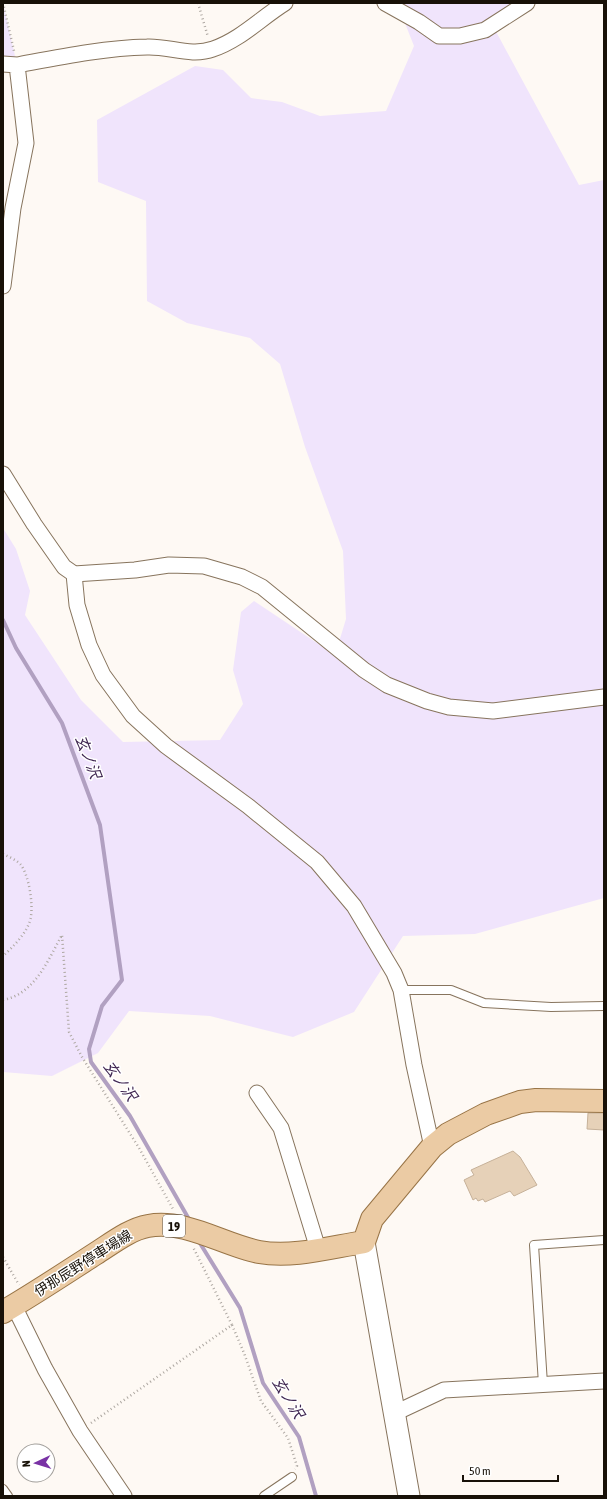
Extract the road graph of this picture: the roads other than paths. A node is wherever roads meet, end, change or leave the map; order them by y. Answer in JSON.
{"nodes":[{"id":1,"x":285,"y":3,"type":"edge"},
{"id":2,"x":385,"y":3,"type":"edge"},
{"id":3,"x":527,"y":3,"type":"edge"},
{"id":4,"x":10,"y":64,"type":"edge"},
{"id":5,"x":3,"y":286,"type":"edge"},
{"id":6,"x":3,"y":474,"type":"edge"},
{"id":7,"x":74,"y":574,"type":"junction"},
{"id":8,"x":604,"y":697,"type":"edge"},
{"id":9,"x":401,"y":990,"type":"junction"},
{"id":10,"x":604,"y":1006,"type":"edge"},
{"id":11,"x":257,"y":1092,"type":"dead end"},
{"id":12,"x":604,"y":1101,"type":"edge"},
{"id":13,"x":432,"y":1147,"type":"junction"},
{"id":14,"x":604,"y":1240,"type":"edge"},
{"id":15,"x":364,"y":1242,"type":"junction"},
{"id":16,"x":318,"y":1249,"type":"junction"},
{"id":17,"x":14,"y":1305,"type":"edge"},
{"id":18,"x":604,"y":1381,"type":"edge"},
{"id":19,"x":543,"y":1384,"type":"junction"},
{"id":20,"x":395,"y":1413,"type":"junction"},
{"id":21,"x":292,"y":1477,"type":"road end"},
{"id":22,"x":3,"y":1489,"type":"edge"},
{"id":23,"x":8,"y":1496,"type":"edge"},
{"id":24,"x":124,"y":1496,"type":"edge"},
{"id":25,"x":264,"y":1496,"type":"edge"},
{"id":26,"x":410,"y":1496,"type":"edge"}],
"edges":[{"from":1,"to":4,"type":"street"},
{"from":2,"to":3,"type":"street"},
{"from":4,"to":5,"type":"street"},
{"from":6,"to":7,"type":"street"},
{"from":7,"to":8,"type":"street"},
{"from":7,"to":9,"type":"street"},
{"from":9,"to":10,"type":"lane"},
{"from":9,"to":13,"type":"street"},
{"from":11,"to":16,"type":"street"},
{"from":12,"to":13,"type":"main road"},
{"from":13,"to":15,"type":"main road"},
{"from":14,"to":19,"type":"lane"},
{"from":15,"to":16,"type":"main road","name":"伊那辰野停車場線","number":"19"},
{"from":15,"to":20,"type":"street"},
{"from":16,"to":17,"type":"main road","name":"伊那辰野停車場線","number":"19"},
{"from":17,"to":24,"type":"street"},
{"from":18,"to":19,"type":"street"},
{"from":19,"to":20,"type":"street"},
{"from":20,"to":26,"type":"street"},
{"from":21,"to":25,"type":"lane"},
{"from":22,"to":23,"type":"lane"}]}
